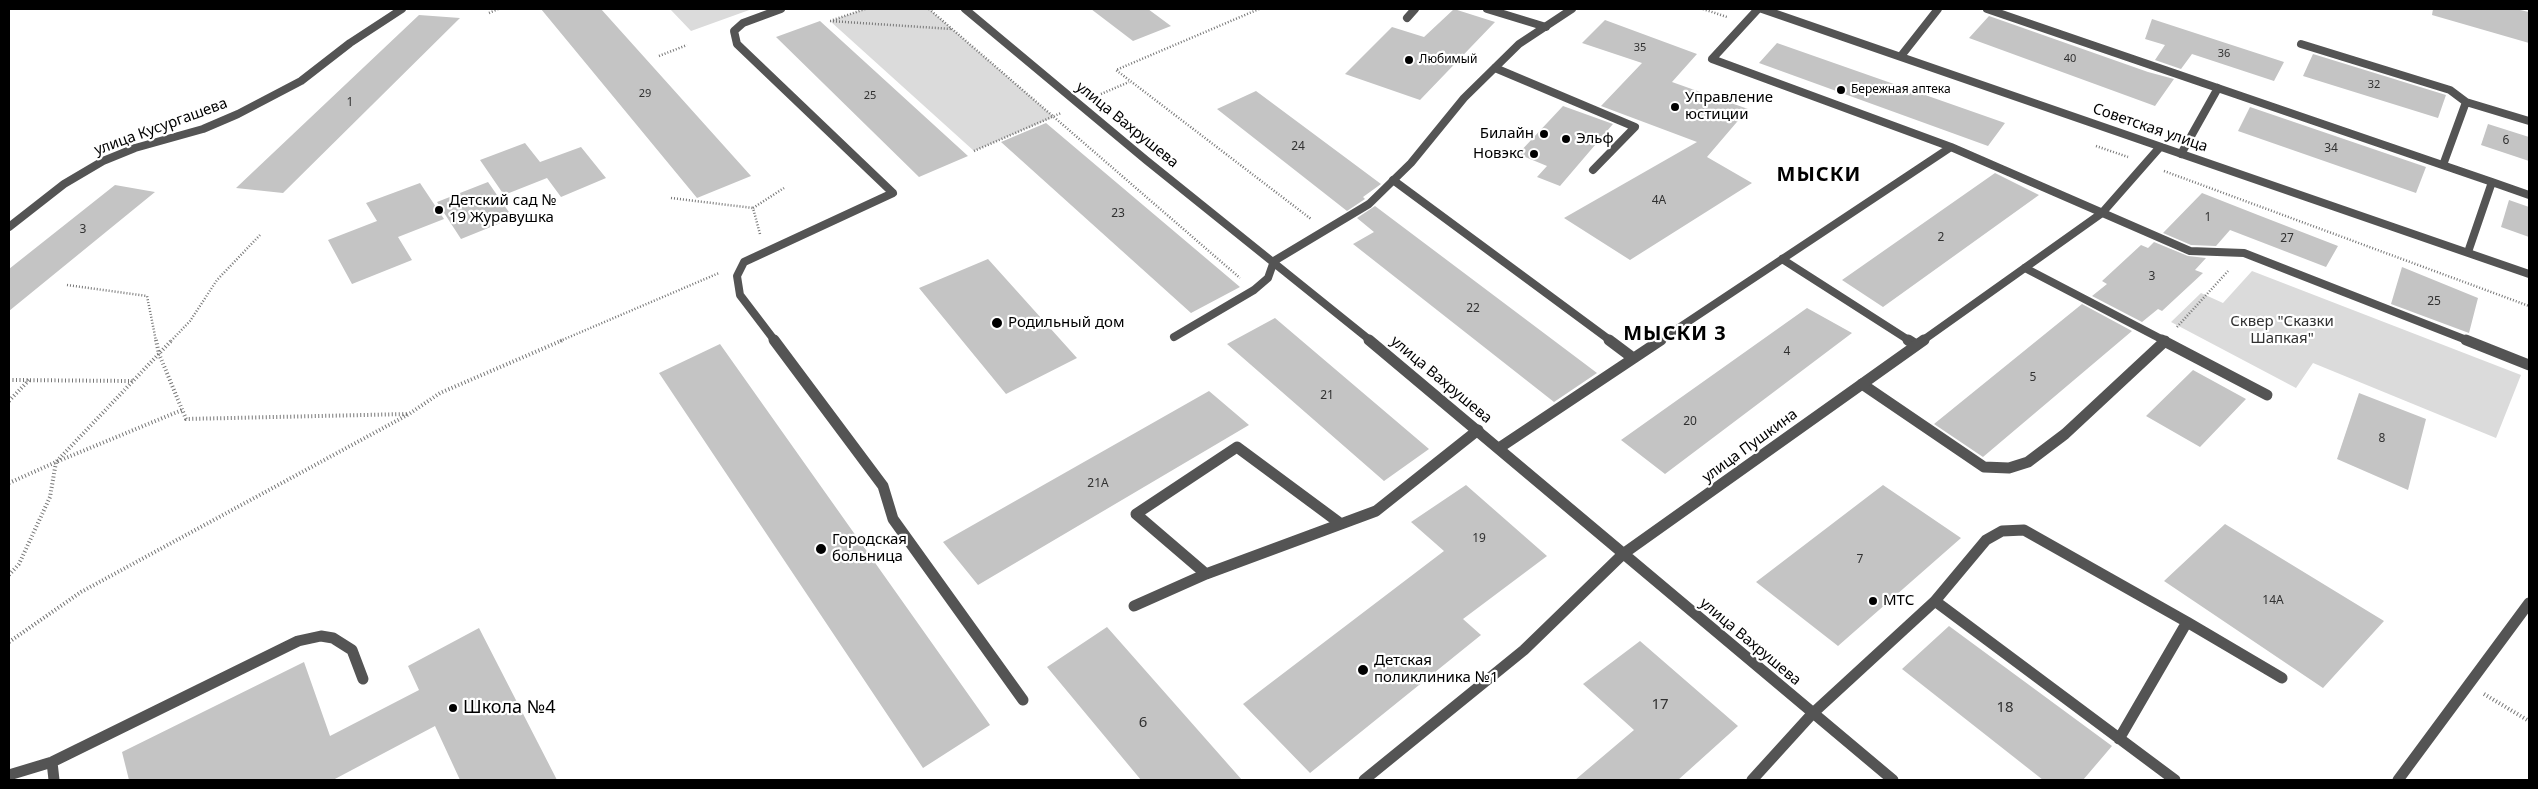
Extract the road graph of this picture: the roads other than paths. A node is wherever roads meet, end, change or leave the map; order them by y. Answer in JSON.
{"nodes":[{"id":1,"x":402,"y":9,"type":"edge"},
{"id":2,"x":781,"y":9,"type":"edge"},
{"id":3,"x":965,"y":9,"type":"edge"},
{"id":4,"x":1415,"y":9,"type":"edge"},
{"id":5,"x":1487,"y":9,"type":"edge"},
{"id":6,"x":1572,"y":9,"type":"edge"},
{"id":7,"x":1760,"y":9,"type":"edge"},
{"id":8,"x":1938,"y":9,"type":"edge"},
{"id":9,"x":1987,"y":9,"type":"edge"},
{"id":10,"x":1407,"y":18,"type":"dead end"},
{"id":11,"x":1546,"y":26,"type":"junction"},
{"id":12,"x":2301,"y":44,"type":"dead end"},
{"id":13,"x":1901,"y":56,"type":"junction"},
{"id":14,"x":1495,"y":68,"type":"junction"},
{"id":15,"x":2218,"y":88,"type":"junction"},
{"id":16,"x":2466,"y":102,"type":"junction"},
{"id":17,"x":2529,"y":121,"type":"edge"},
{"id":18,"x":1951,"y":147,"type":"junction"},
{"id":19,"x":2160,"y":147,"type":"junction"},
{"id":20,"x":2181,"y":154,"type":"junction"},
{"id":21,"x":2444,"y":165,"type":"junction"},
{"id":22,"x":1593,"y":170,"type":"dead end"},
{"id":23,"x":1393,"y":180,"type":"junction"},
{"id":24,"x":2492,"y":182,"type":"junction"},
{"id":25,"x":2529,"y":194,"type":"edge"},
{"id":26,"x":2102,"y":213,"type":"junction"},
{"id":27,"x":9,"y":227,"type":"edge"},
{"id":28,"x":2468,"y":252,"type":"junction"},
{"id":29,"x":1782,"y":259,"type":"junction"},
{"id":30,"x":1274,"y":262,"type":"junction"},
{"id":31,"x":2025,"y":268,"type":"junction"},
{"id":32,"x":2529,"y":274,"type":"edge"},
{"id":33,"x":1174,"y":337,"type":"dead end"},
{"id":34,"x":2165,"y":341,"type":"junction"},
{"id":35,"x":1916,"y":345,"type":"junction"},
{"id":36,"x":1633,"y":358,"type":"junction"},
{"id":37,"x":2529,"y":365,"type":"edge"},
{"id":38,"x":1862,"y":384,"type":"junction"},
{"id":39,"x":2267,"y":395,"type":"dead end"},
{"id":40,"x":1478,"y":430,"type":"junction"},
{"id":41,"x":1498,"y":448,"type":"junction"},
{"id":42,"x":1340,"y":524,"type":"junction"},
{"id":43,"x":1623,"y":554,"type":"junction"},
{"id":44,"x":1206,"y":574,"type":"junction"},
{"id":45,"x":1935,"y":602,"type":"junction"},
{"id":46,"x":2529,"y":603,"type":"edge"},
{"id":47,"x":1134,"y":606,"type":"dead end"},
{"id":48,"x":2187,"y":622,"type":"junction"},
{"id":49,"x":2282,"y":678,"type":"dead end"},
{"id":50,"x":363,"y":679,"type":"dead end"},
{"id":51,"x":1023,"y":700,"type":"dead end"},
{"id":52,"x":1812,"y":714,"type":"junction"},
{"id":53,"x":2119,"y":739,"type":"junction"},
{"id":54,"x":52,"y":762,"type":"junction"},
{"id":55,"x":9,"y":775,"type":"edge"},
{"id":56,"x":54,"y":780,"type":"edge"},
{"id":57,"x":1364,"y":780,"type":"edge"},
{"id":58,"x":1752,"y":780,"type":"edge"},
{"id":59,"x":1893,"y":780,"type":"edge"},
{"id":60,"x":2175,"y":780,"type":"edge"},
{"id":61,"x":2398,"y":780,"type":"edge"}],
"edges":[{"from":1,"to":27,"type":"street","name":"улица Кусургашева"},
{"from":2,"to":51,"type":"street"},
{"from":3,"to":30,"type":"street","name":"улица Вахрушева"},
{"from":4,"to":10,"type":"street"},
{"from":5,"to":11,"type":"street"},
{"from":6,"to":11,"type":"street"},
{"from":7,"to":13,"type":"street","name":"Советская улица"},
{"from":7,"to":18,"type":"street"},
{"from":8,"to":13,"type":"street"},
{"from":9,"to":15,"type":"street"},
{"from":11,"to":14,"type":"street"},
{"from":12,"to":16,"type":"street"},
{"from":13,"to":19,"type":"street","name":"Советская улица"},
{"from":14,"to":22,"type":"street"},
{"from":14,"to":23,"type":"street"},
{"from":15,"to":20,"type":"street"},
{"from":15,"to":21,"type":"street"},
{"from":16,"to":17,"type":"street"},
{"from":16,"to":21,"type":"street"},
{"from":18,"to":26,"type":"street"},
{"from":18,"to":29,"type":"street"},
{"from":19,"to":20,"type":"street","name":"Советская улица"},
{"from":19,"to":26,"type":"street","name":"улица Пушкина"},
{"from":20,"to":28,"type":"street","name":"Советская улица"},
{"from":21,"to":24,"type":"street"},
{"from":23,"to":30,"type":"street"},
{"from":23,"to":36,"type":"street"},
{"from":24,"to":25,"type":"street"},
{"from":24,"to":28,"type":"street"},
{"from":26,"to":31,"type":"street","name":"улица Пушкина"},
{"from":26,"to":37,"type":"street"},
{"from":28,"to":32,"type":"street","name":"Советская улица"},
{"from":29,"to":35,"type":"street"},
{"from":29,"to":36,"type":"street"},
{"from":30,"to":33,"type":"street"},
{"from":30,"to":40,"type":"street","name":"улица Вахрушева"},
{"from":31,"to":34,"type":"street"},
{"from":31,"to":35,"type":"street","name":"улица Пушкина"},
{"from":34,"to":38,"type":"street"},
{"from":34,"to":39,"type":"street"},
{"from":35,"to":38,"type":"street","name":"улица Пушкина"},
{"from":36,"to":41,"type":"street"},
{"from":38,"to":43,"type":"street","name":"улица Пушкина"},
{"from":40,"to":41,"type":"street","name":"улица Вахрушева"},
{"from":40,"to":42,"type":"street"},
{"from":41,"to":43,"type":"street","name":"улица Вахрушева"},
{"from":42,"to":44,"type":"street"},
{"from":42,"to":44,"type":"street"},
{"from":43,"to":52,"type":"street","name":"улица Вахрушева"},
{"from":43,"to":57,"type":"street","name":"улица Пушкина"},
{"from":44,"to":47,"type":"street"},
{"from":45,"to":48,"type":"street"},
{"from":45,"to":52,"type":"street"},
{"from":45,"to":53,"type":"street"},
{"from":46,"to":61,"type":"street"},
{"from":48,"to":49,"type":"street"},
{"from":48,"to":53,"type":"street"},
{"from":50,"to":54,"type":"street"},
{"from":52,"to":58,"type":"street"},
{"from":52,"to":59,"type":"street","name":"улица Вахрушева"},
{"from":53,"to":60,"type":"street"},
{"from":54,"to":55,"type":"street"},
{"from":54,"to":56,"type":"street"}]}
